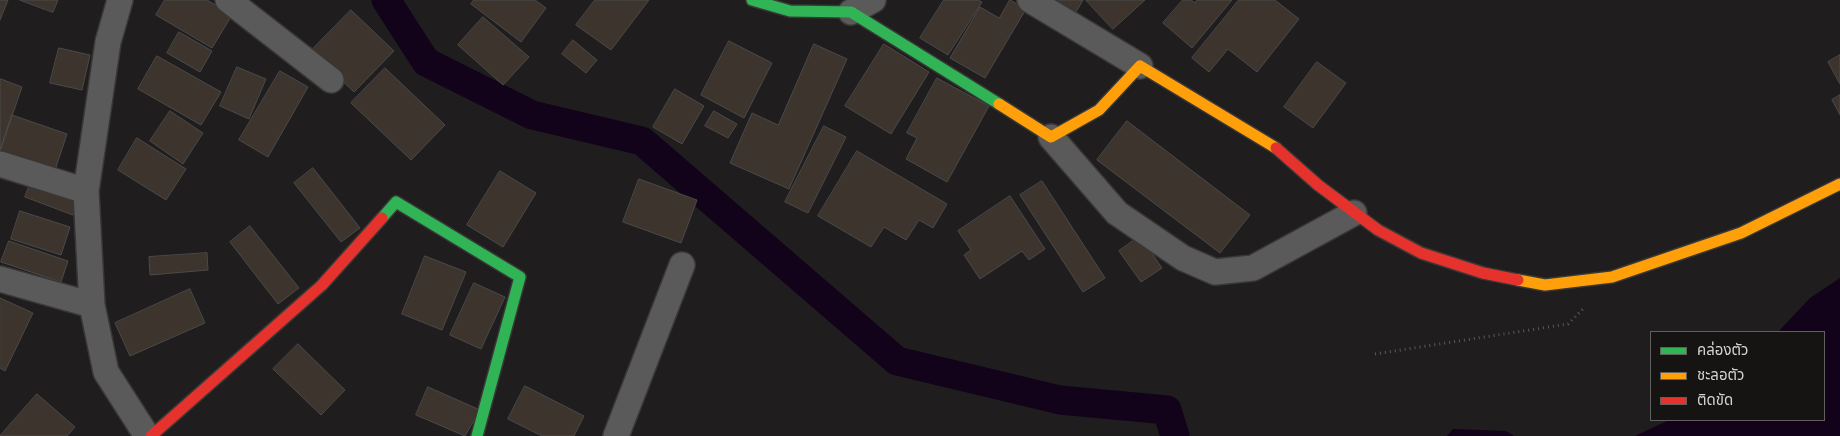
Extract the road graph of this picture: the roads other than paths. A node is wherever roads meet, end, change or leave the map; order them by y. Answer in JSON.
{"nodes":[{"id":1,"x":120,"y":0,"type":"edge"},
{"id":2,"x":228,"y":0,"type":"edge"},
{"id":3,"x":752,"y":0,"type":"edge"},
{"id":4,"x":873,"y":0,"type":"edge"},
{"id":5,"x":1030,"y":0,"type":"edge"},
{"id":6,"x":851,"y":12,"type":"junction"},
{"id":7,"x":1140,"y":66,"type":"junction"},
{"id":8,"x":331,"y":80,"type":"dead end"},
{"id":9,"x":1051,"y":137,"type":"junction"},
{"id":10,"x":0,"y":164,"type":"edge"},
{"id":11,"x":1840,"y":184,"type":"edge"},
{"id":12,"x":86,"y":191,"type":"junction"},
{"id":13,"x":1354,"y":213,"type":"junction"},
{"id":14,"x":682,"y":265,"type":"dead end"},
{"id":15,"x":0,"y":279,"type":"edge"},
{"id":16,"x":92,"y":305,"type":"junction"},
{"id":17,"x":147,"y":436,"type":"edge"},
{"id":18,"x":151,"y":436,"type":"edge"},
{"id":19,"x":477,"y":436,"type":"edge"},
{"id":20,"x":616,"y":436,"type":"edge"}],
"edges":[{"from":1,"to":12,"type":"street"},
{"from":2,"to":8,"type":"street"},
{"from":3,"to":6,"type":"street"},
{"from":4,"to":6,"type":"street"},
{"from":5,"to":7,"type":"street"},
{"from":6,"to":9,"type":"street"},
{"from":7,"to":9,"type":"street"},
{"from":7,"to":13,"type":"street"},
{"from":9,"to":13,"type":"street"},
{"from":10,"to":12,"type":"street"},
{"from":11,"to":13,"type":"street"},
{"from":12,"to":16,"type":"street"},
{"from":14,"to":20,"type":"street"},
{"from":15,"to":16,"type":"street"},
{"from":16,"to":17,"type":"street"},
{"from":18,"to":19,"type":"street"}]}
